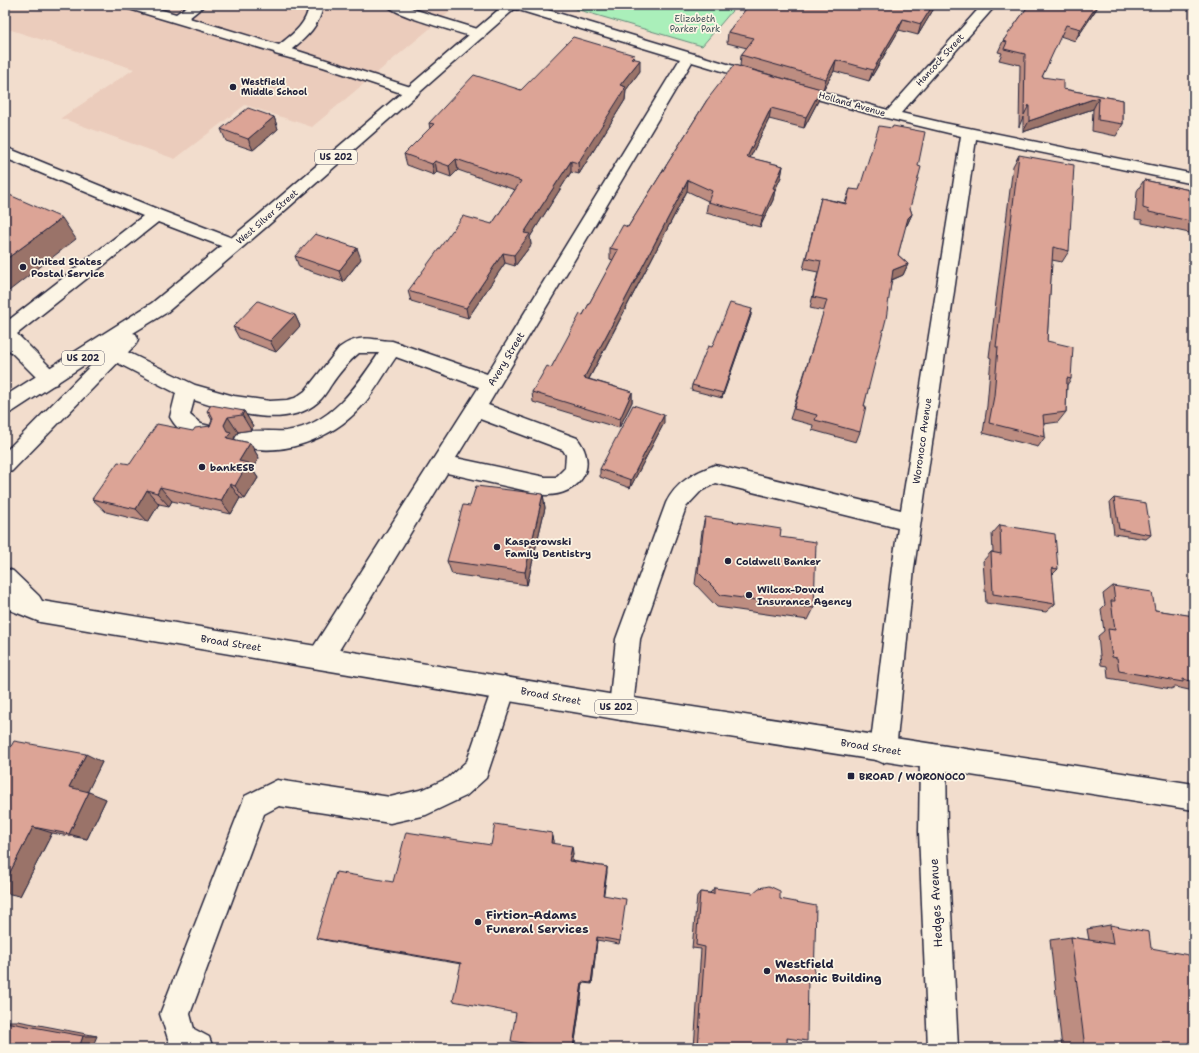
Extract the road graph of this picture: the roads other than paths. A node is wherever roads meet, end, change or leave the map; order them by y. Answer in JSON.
{"nodes":[{"id":1,"x":131,"y":5,"type":"edge"},
{"id":2,"x":198,"y":5,"type":"edge"},
{"id":3,"x":316,"y":5,"type":"edge"},
{"id":4,"x":394,"y":5,"type":"edge"},
{"id":5,"x":512,"y":5,"type":"edge"},
{"id":6,"x":517,"y":5,"type":"edge"},
{"id":7,"x":990,"y":5,"type":"edge"},
{"id":8,"x":178,"y":19,"type":"junction"},
{"id":9,"x":479,"y":34,"type":"junction"},
{"id":10,"x":280,"y":50,"type":"junction"},
{"id":11,"x":687,"y":58,"type":"junction"},
{"id":12,"x":412,"y":92,"type":"junction"},
{"id":13,"x":891,"y":115,"type":"junction"},
{"id":14,"x":970,"y":133,"type":"junction"},
{"id":15,"x":5,"y":152,"type":"edge"},
{"id":16,"x":1194,"y":179,"type":"edge"},
{"id":17,"x":156,"y":215,"type":"junction"},
{"id":18,"x":234,"y":245,"type":"junction"},
{"id":19,"x":159,"y":308,"type":"junction"},
{"id":20,"x":5,"y":333,"type":"edge"},
{"id":21,"x":392,"y":348,"type":"junction"},
{"id":22,"x":115,"y":353,"type":"junction"},
{"id":23,"x":50,"y":378,"type":"junction"},
{"id":24,"x":492,"y":383,"type":"junction"},
{"id":25,"x":187,"y":390,"type":"junction"},
{"id":26,"x":5,"y":406,"type":"edge"},
{"id":27,"x":476,"y":409,"type":"junction"},
{"id":28,"x":211,"y":434,"type":"edge"},
{"id":29,"x":245,"y":439,"type":"dead end"},
{"id":30,"x":442,"y":463,"type":"junction"},
{"id":31,"x":5,"y":465,"type":"edge"},
{"id":32,"x":910,"y":522,"type":"junction"},
{"id":33,"x":5,"y":578,"type":"edge"},
{"id":34,"x":5,"y":597,"type":"edge"},
{"id":35,"x":5,"y":609,"type":"edge"},
{"id":36,"x":40,"y":611,"type":"junction"},
{"id":37,"x":321,"y":657,"type":"junction"},
{"id":38,"x":504,"y":688,"type":"junction"},
{"id":39,"x":621,"y":708,"type":"junction"},
{"id":40,"x":882,"y":750,"type":"junction"},
{"id":41,"x":933,"y":757,"type":"junction"},
{"id":42,"x":1194,"y":797,"type":"edge"},
{"id":43,"x":198,"y":1048,"type":"edge"},
{"id":44,"x":942,"y":1048,"type":"edge"}],
"edges":[{"from":1,"to":8,"type":"main road"},
{"from":2,"to":8,"type":"main road"},
{"from":3,"to":10,"type":"main road"},
{"from":4,"to":9,"type":"main road"},
{"from":5,"to":9,"type":"main road","name":"West Silver Street","number":"US 202"},
{"from":6,"to":11,"type":"main road","name":"Holland Avenue"},
{"from":7,"to":13,"type":"main road","name":"Hancock Street"},
{"from":8,"to":10,"type":"main road"},
{"from":9,"to":12,"type":"main road","name":"West Silver Street","number":"US 202"},
{"from":10,"to":12,"type":"main road"},
{"from":11,"to":13,"type":"main road","name":"Holland Avenue"},
{"from":11,"to":24,"type":"main road","name":"Avery Street"},
{"from":12,"to":18,"type":"main road","name":"West Silver Street","number":"US 202"},
{"from":13,"to":14,"type":"main road","name":"Holland Avenue"},
{"from":14,"to":16,"type":"main road","name":"Holland Avenue"},
{"from":14,"to":32,"type":"main road","name":"Woronoco Avenue"},
{"from":15,"to":17,"type":"main road"},
{"from":17,"to":18,"type":"main road"},
{"from":17,"to":20,"type":"main road"},
{"from":18,"to":19,"type":"main road","name":"West Silver Street","number":"US 202"},
{"from":19,"to":22,"type":"main road"},
{"from":19,"to":23,"type":"main road","name":"West Silver Street","number":"US 202"},
{"from":20,"to":23,"type":"main road"},
{"from":21,"to":24,"type":"main road"},
{"from":21,"to":25,"type":"main road"},
{"from":21,"to":29,"type":"main road"},
{"from":22,"to":25,"type":"main road"},
{"from":22,"to":31,"type":"main road"},
{"from":23,"to":26,"type":"main road","name":"West Silver Street","number":"US 202"},
{"from":24,"to":27,"type":"main road","name":"Avery Street"},
{"from":25,"to":28,"type":"main road"},
{"from":27,"to":30,"type":"main road","name":"Avery Street"},
{"from":27,"to":30,"type":"main road"},
{"from":30,"to":37,"type":"main road","name":"Avery Street"},
{"from":32,"to":39,"type":"main road"},
{"from":32,"to":40,"type":"main road","name":"Woronoco Avenue"},
{"from":33,"to":36,"type":"main road"},
{"from":34,"to":36,"type":"main road","name":"Broad Street","number":"US 202"},
{"from":35,"to":36,"type":"main road"},
{"from":36,"to":37,"type":"main road","name":"Broad Street","number":"US 202"},
{"from":37,"to":38,"type":"main road","name":"Broad Street","number":"US 202"},
{"from":38,"to":39,"type":"main road","name":"Broad Street","number":"US 202"},
{"from":38,"to":43,"type":"main road"},
{"from":39,"to":40,"type":"main road","name":"Broad Street","number":"US 202"},
{"from":40,"to":41,"type":"main road","name":"Broad Street","number":"US 202"},
{"from":41,"to":42,"type":"main road","name":"Broad Street","number":"US 202"},
{"from":41,"to":44,"type":"main road","name":"Hedges Avenue"}]}
